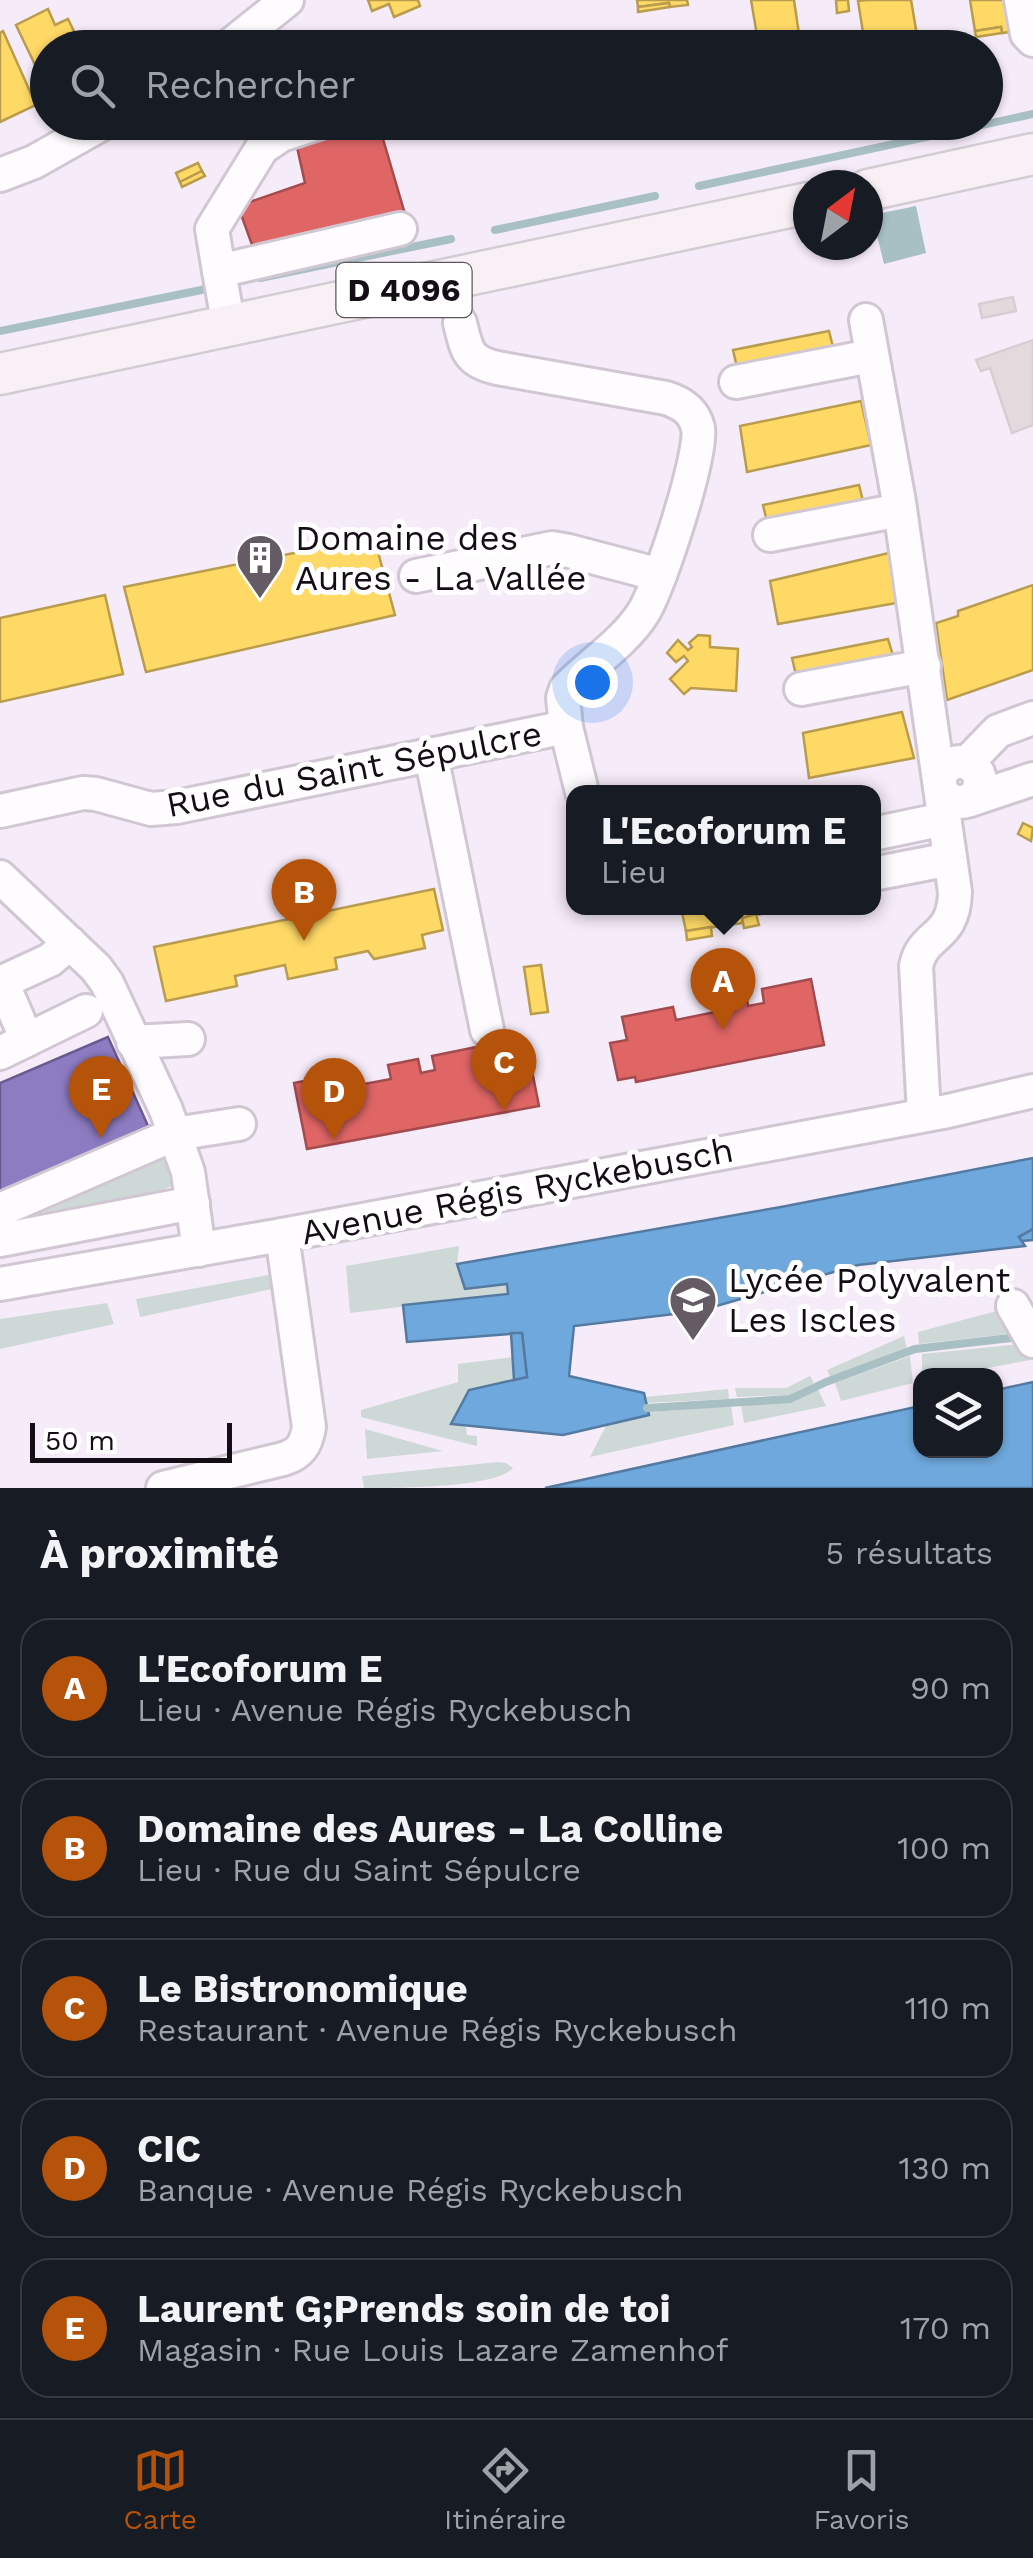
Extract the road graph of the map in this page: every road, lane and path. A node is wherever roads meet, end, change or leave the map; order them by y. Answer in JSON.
{"nodes":[{"id":1,"x":287,"y":0,"type":"edge"},
{"id":2,"x":1021,"y":0,"type":"edge"},
{"id":3,"x":250,"y":30,"type":"edge"},
{"id":4,"x":1033,"y":40,"type":"edge"},
{"id":5,"x":73,"y":140,"type":"edge"},
{"id":6,"x":275,"y":140,"type":"edge"},
{"id":7,"x":1033,"y":154,"type":"edge"},
{"id":8,"x":0,"y":174,"type":"edge"},
{"id":9,"x":883,"y":187,"type":"edge"},
{"id":10,"x":793,"y":206,"type":"edge"},
{"id":11,"x":400,"y":229,"type":"dead end"},
{"id":12,"x":218,"y":272,"type":"junction"},
{"id":13,"x":866,"y":320,"type":"dead end"},
{"id":14,"x":460,"y":323,"type":"dead end"},
{"id":15,"x":229,"y":327,"type":"junction"},
{"id":16,"x":871,"y":356,"type":"junction"},
{"id":17,"x":0,"y":374,"type":"edge"},
{"id":18,"x":736,"y":382,"type":"dead end"},
{"id":19,"x":900,"y":510,"type":"junction"},
{"id":20,"x":770,"y":535,"type":"dead end"},
{"id":21,"x":660,"y":575,"type":"junction"},
{"id":22,"x":416,"y":576,"type":"dead end"},
{"id":23,"x":924,"y":666,"type":"junction"},
{"id":24,"x":801,"y":689,"type":"dead end"},
{"id":25,"x":1033,"y":718,"type":"edge"},
{"id":26,"x":566,"y":727,"type":"junction"},
{"id":27,"x":431,"y":756,"type":"junction"},
{"id":28,"x":967,"y":763,"type":"junction"},
{"id":29,"x":1033,"y":779,"type":"edge"},
{"id":30,"x":939,"y":784,"type":"junction"},
{"id":31,"x":580,"y":785,"type":"edge"},
{"id":32,"x":957,"y":810,"type":"junction"},
{"id":33,"x":0,"y":812,"type":"edge"},
{"id":34,"x":881,"y":832,"type":"edge"},
{"id":35,"x":950,"y":859,"type":"junction"},
{"id":36,"x":881,"y":872,"type":"edge"},
{"id":37,"x":0,"y":877,"type":"edge"},
{"id":38,"x":70,"y":943,"type":"junction"},
{"id":39,"x":1,"y":983,"type":"edge"},
{"id":40,"x":86,"y":1011,"type":"dead end"},
{"id":41,"x":487,"y":1030,"type":"dead end"},
{"id":42,"x":188,"y":1040,"type":"dead end"},
{"id":43,"x":133,"y":1042,"type":"junction"},
{"id":44,"x":14,"y":1046,"type":"edge"},
{"id":45,"x":1033,"y":1091,"type":"edge"},
{"id":46,"x":924,"y":1115,"type":"junction"},
{"id":47,"x":239,"y":1124,"type":"dead end"},
{"id":48,"x":175,"y":1134,"type":"junction"},
{"id":49,"x":193,"y":1203,"type":"junction"},
{"id":50,"x":0,"y":1210,"type":"edge"},
{"id":51,"x":282,"y":1235,"type":"junction"},
{"id":52,"x":0,"y":1240,"type":"edge"},
{"id":53,"x":199,"y":1250,"type":"junction"},
{"id":54,"x":0,"y":1284,"type":"edge"},
{"id":55,"x":163,"y":1488,"type":"edge"}],
"edges":[{"from":1,"to":3,"type":"street"},
{"from":2,"to":4,"type":"street"},
{"from":5,"to":8,"type":"street"},
{"from":6,"to":12,"type":"street"},
{"from":7,"to":9,"type":"main road"},
{"from":10,"to":15,"type":"main road","number":"D 4096"},
{"from":11,"to":12,"type":"street"},
{"from":12,"to":15,"type":"street"},
{"from":13,"to":16,"type":"street"},
{"from":14,"to":21,"type":"street","name":"Rue du Saint Sépulcre"},
{"from":15,"to":17,"type":"main road","number":"D 4096"},
{"from":16,"to":18,"type":"street"},
{"from":16,"to":19,"type":"street"},
{"from":19,"to":20,"type":"street"},
{"from":19,"to":23,"type":"street"},
{"from":21,"to":22,"type":"street"},
{"from":21,"to":26,"type":"street","name":"Rue du Saint Sépulcre"},
{"from":23,"to":24,"type":"street"},
{"from":23,"to":30,"type":"street"},
{"from":25,"to":28,"type":"street"},
{"from":26,"to":27,"type":"street","name":"Rue du Saint Sépulcre"},
{"from":26,"to":31,"type":"street"},
{"from":27,"to":33,"type":"street","name":"Rue du Saint Sépulcre"},
{"from":27,"to":41,"type":"street"},
{"from":28,"to":30,"type":"street"},
{"from":28,"to":32,"type":"street"},
{"from":29,"to":32,"type":"street"},
{"from":30,"to":32,"type":"street"},
{"from":32,"to":34,"type":"street"},
{"from":32,"to":35,"type":"street"},
{"from":35,"to":36,"type":"street"},
{"from":35,"to":46,"type":"street"},
{"from":37,"to":38,"type":"street"},
{"from":38,"to":39,"type":"street"},
{"from":38,"to":43,"type":"street"},
{"from":39,"to":44,"type":"street"},
{"from":40,"to":44,"type":"street"},
{"from":42,"to":43,"type":"street"},
{"from":43,"to":48,"type":"street"},
{"from":45,"to":46,"type":"street","name":"Avenue Régis Ryckebusch"},
{"from":46,"to":51,"type":"street","name":"Avenue Régis Ryckebusch"},
{"from":47,"to":48,"type":"street"},
{"from":48,"to":49,"type":"street"},
{"from":48,"to":50,"type":"street"},
{"from":49,"to":52,"type":"street"},
{"from":49,"to":53,"type":"street"},
{"from":51,"to":53,"type":"street","name":"Avenue Régis Ryckebusch"},
{"from":51,"to":55,"type":"street"},
{"from":53,"to":54,"type":"street","name":"Avenue Régis Ryckebusch"}]}
